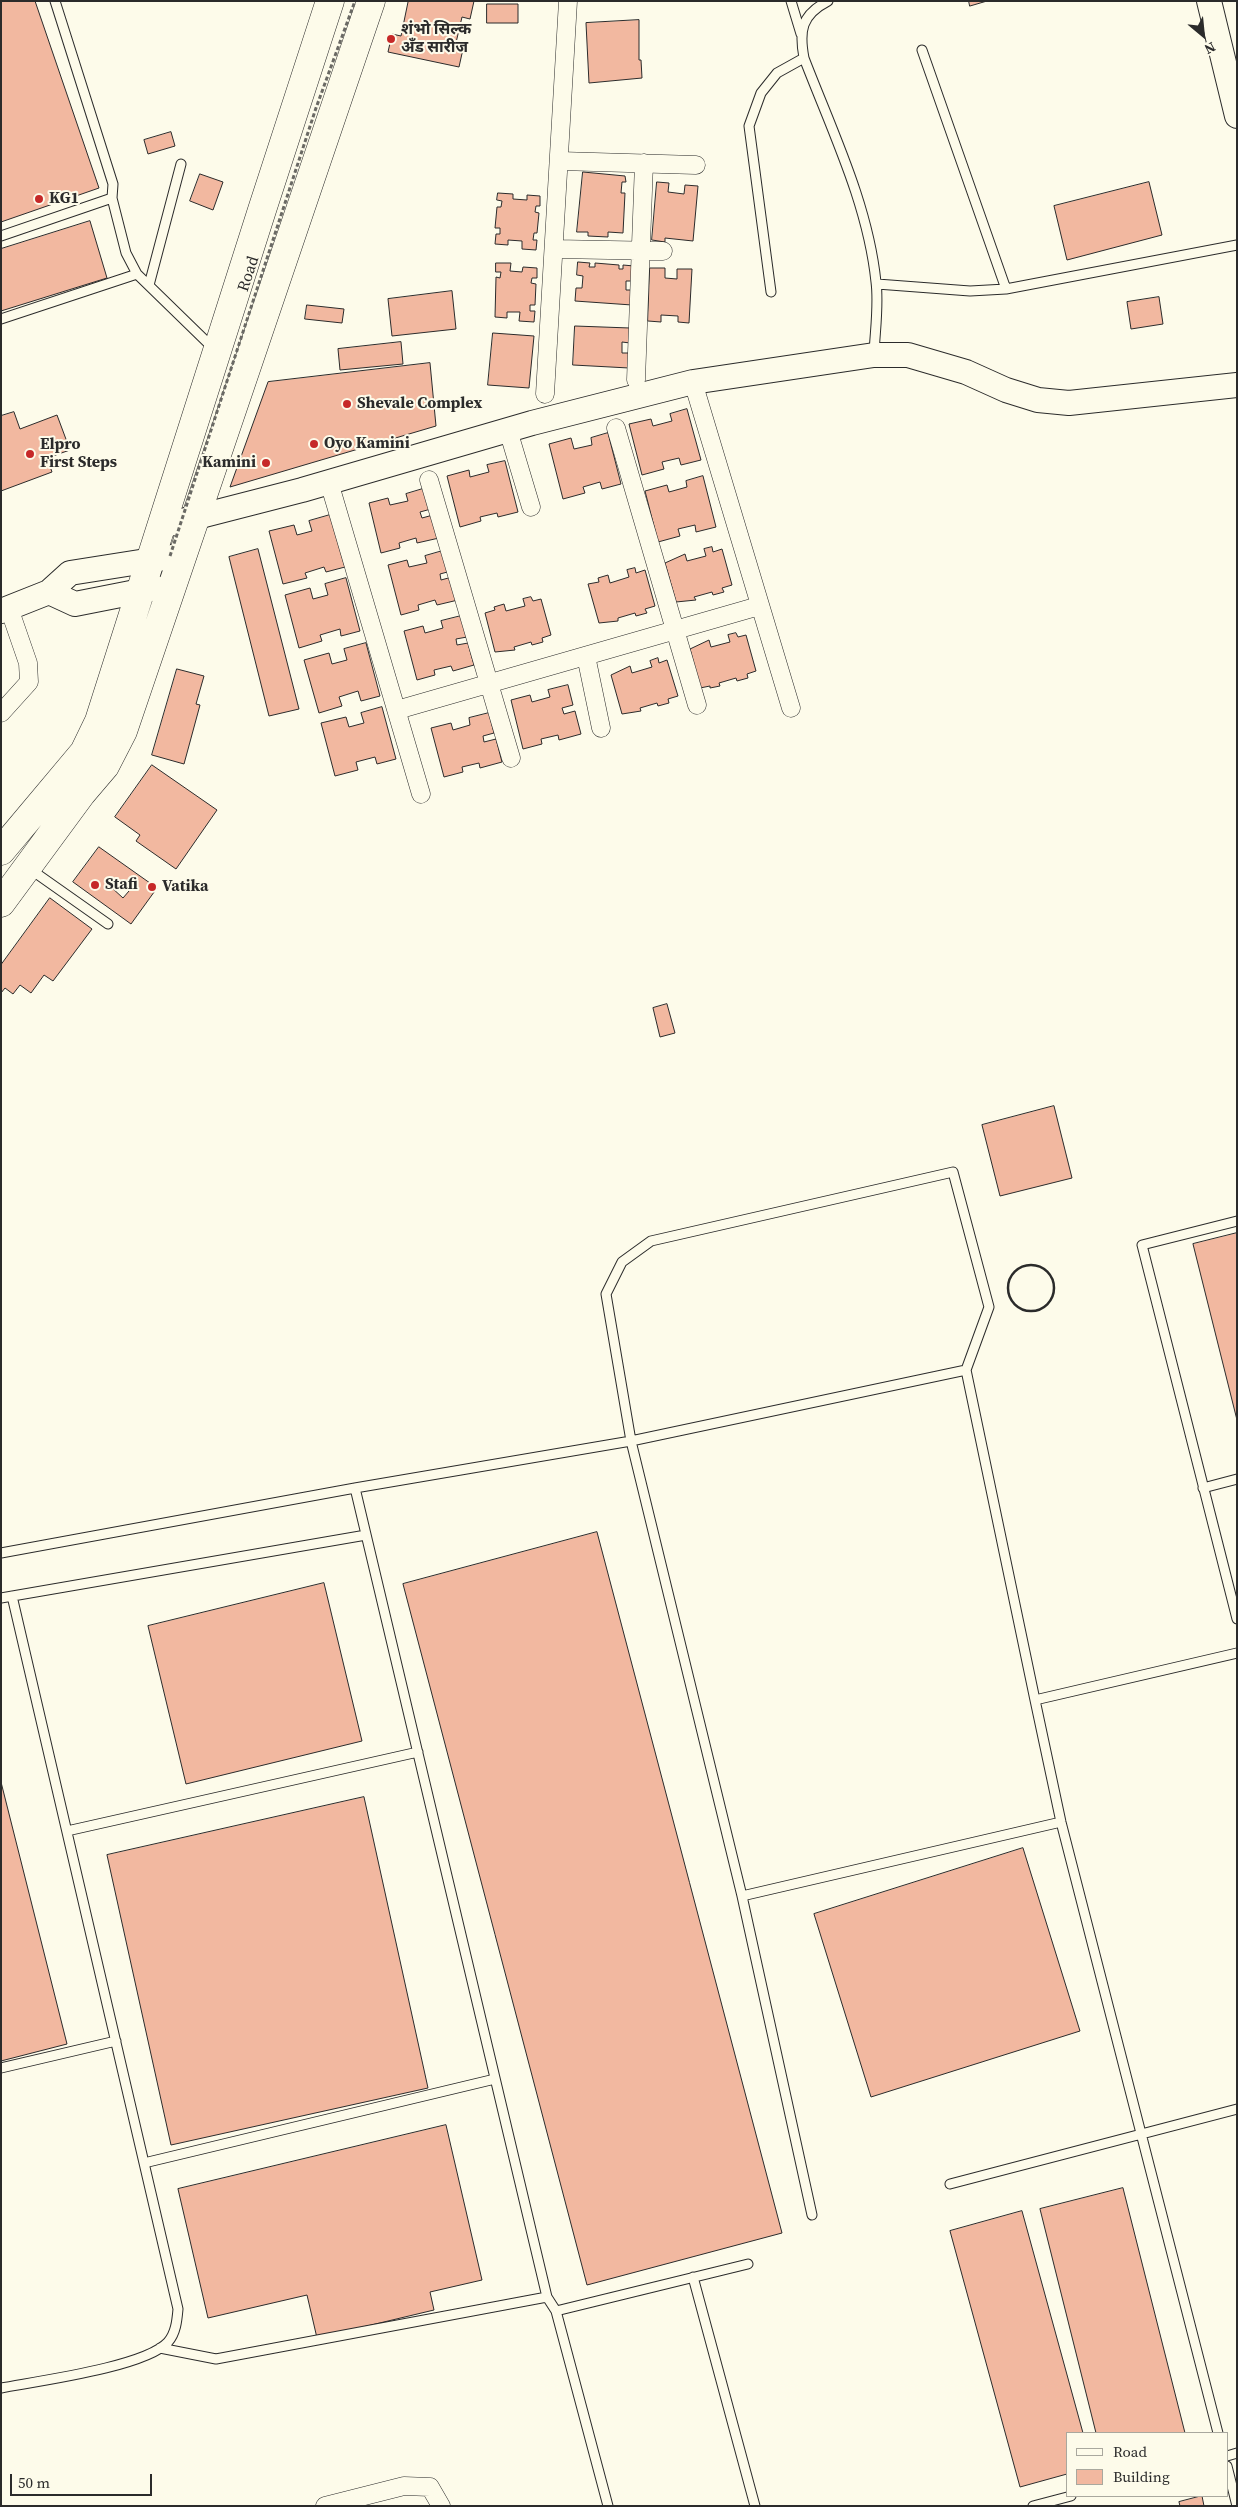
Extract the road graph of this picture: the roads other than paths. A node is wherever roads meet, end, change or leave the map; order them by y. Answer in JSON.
{"nodes":[{"id":1,"x":55,"y":1,"type":"edge"},
{"id":2,"x":330,"y":1,"type":"edge"},
{"id":3,"x":371,"y":1,"type":"edge"},
{"id":4,"x":568,"y":1,"type":"edge"},
{"id":5,"x":791,"y":1,"type":"edge"},
{"id":6,"x":828,"y":1,"type":"edge"},
{"id":7,"x":1209,"y":1,"type":"edge"},
{"id":8,"x":801,"y":34,"type":"junction"},
{"id":9,"x":922,"y":50,"type":"dead end"},
{"id":10,"x":804,"y":58,"type":"junction"},
{"id":11,"x":1237,"y":116,"type":"edge"},
{"id":12,"x":560,"y":161,"type":"junction"},
{"id":13,"x":644,"y":163,"type":"junction"},
{"id":14,"x":181,"y":164,"type":"dead end"},
{"id":15,"x":696,"y":165,"type":"dead end"},
{"id":16,"x":112,"y":198,"type":"junction"},
{"id":17,"x":1,"y":236,"type":"edge"},
{"id":18,"x":1237,"y":245,"type":"edge"},
{"id":19,"x":555,"y":248,"type":"junction"},
{"id":20,"x":640,"y":250,"type":"junction"},
{"id":21,"x":662,"y":251,"type":"dead end"},
{"id":22,"x":137,"y":274,"type":"junction"},
{"id":23,"x":877,"y":284,"type":"junction"},
{"id":24,"x":149,"y":285,"type":"junction"},
{"id":25,"x":1006,"y":289,"type":"junction"},
{"id":26,"x":772,"y":292,"type":"dead end"},
{"id":27,"x":1,"y":319,"type":"edge"},
{"id":28,"x":216,"y":351,"type":"junction"},
{"id":29,"x":874,"y":355,"type":"junction"},
{"id":30,"x":636,"y":380,"type":"dead end"},
{"id":31,"x":693,"y":382,"type":"junction"},
{"id":32,"x":1237,"y":386,"type":"edge"},
{"id":33,"x":545,"y":394,"type":"dead end"},
{"id":34,"x":616,"y":428,"type":"dead end"},
{"id":35,"x":508,"y":430,"type":"junction"},
{"id":36,"x":429,"y":480,"type":"dead end"},
{"id":37,"x":329,"y":482,"type":"junction"},
{"id":38,"x":532,"y":507,"type":"dead end"},
{"id":39,"x":197,"y":518,"type":"junction"},
{"id":40,"x":162,"y":526,"type":"junction"},
{"id":41,"x":168,"y":556,"type":"junction"},
{"id":42,"x":173,"y":584,"type":"junction"},
{"id":43,"x":140,"y":591,"type":"junction"},
{"id":44,"x":49,"y":592,"type":"junction"},
{"id":45,"x":759,"y":606,"type":"junction"},
{"id":46,"x":5,"y":609,"type":"edge"},
{"id":47,"x":673,"y":630,"type":"junction"},
{"id":48,"x":586,"y":656,"type":"junction"},
{"id":49,"x":29,"y":682,"type":"junction"},
{"id":50,"x":487,"y":684,"type":"junction"},
{"id":51,"x":1,"y":693,"type":"edge"},
{"id":52,"x":697,"y":705,"type":"dead end"},
{"id":53,"x":791,"y":708,"type":"dead end"},
{"id":54,"x":396,"y":710,"type":"junction"},
{"id":55,"x":1,"y":712,"type":"edge"},
{"id":56,"x":602,"y":728,"type":"dead end"},
{"id":57,"x":510,"y":758,"type":"dead end"},
{"id":58,"x":421,"y":794,"type":"dead end"},
{"id":59,"x":1,"y":851,"type":"edge"},
{"id":60,"x":28,"y":867,"type":"junction"},
{"id":61,"x":1,"y":903,"type":"edge"},
{"id":62,"x":108,"y":924,"type":"dead end"},
{"id":63,"x":1237,"y":1220,"type":"edge"},
{"id":64,"x":966,"y":1370,"type":"junction"},
{"id":65,"x":631,"y":1441,"type":"junction"},
{"id":66,"x":1237,"y":1479,"type":"edge"},
{"id":67,"x":355,"y":1488,"type":"junction"},
{"id":68,"x":1202,"y":1488,"type":"junction"},
{"id":69,"x":366,"y":1535,"type":"junction"},
{"id":70,"x":1,"y":1553,"type":"edge"},
{"id":71,"x":12,"y":1596,"type":"junction"},
{"id":72,"x":1,"y":1598,"type":"edge"},
{"id":73,"x":1237,"y":1620,"type":"edge"},
{"id":74,"x":1237,"y":1654,"type":"edge"},
{"id":75,"x":1035,"y":1700,"type":"junction"},
{"id":76,"x":418,"y":1752,"type":"junction"},
{"id":77,"x":1061,"y":1822,"type":"junction"},
{"id":78,"x":67,"y":1831,"type":"junction"},
{"id":79,"x":742,"y":1896,"type":"junction"},
{"id":80,"x":116,"y":2041,"type":"junction"},
{"id":81,"x":1,"y":2068,"type":"edge"},
{"id":82,"x":495,"y":2078,"type":"junction"},
{"id":83,"x":1237,"y":2109,"type":"edge"},
{"id":84,"x":1141,"y":2133,"type":"junction"},
{"id":85,"x":144,"y":2163,"type":"junction"},
{"id":86,"x":950,"y":2184,"type":"dead end"},
{"id":87,"x":812,"y":2215,"type":"dead end"},
{"id":88,"x":748,"y":2264,"type":"dead end"},
{"id":89,"x":693,"y":2277,"type":"junction"},
{"id":90,"x":547,"y":2296,"type":"junction"},
{"id":91,"x":556,"y":2311,"type":"junction"},
{"id":92,"x":160,"y":2348,"type":"junction"},
{"id":93,"x":1,"y":2388,"type":"edge"},
{"id":94,"x":1218,"y":2432,"type":"edge"},
{"id":95,"x":1228,"y":2470,"type":"edge"},
{"id":96,"x":1068,"y":2497,"type":"edge"},
{"id":97,"x":328,"y":2505,"type":"edge"},
{"id":98,"x":441,"y":2506,"type":"edge"},
{"id":99,"x":608,"y":2506,"type":"edge"},
{"id":100,"x":755,"y":2506,"type":"edge"},
{"id":101,"x":1033,"y":2506,"type":"edge"},
{"id":102,"x":1236,"y":2506,"type":"edge"}],
"edges":[{"from":1,"to":16,"type":"lane"},
{"from":2,"to":28,"type":"main road"},
{"from":3,"to":39,"type":"main road"},
{"from":4,"to":12,"type":"street"},
{"from":5,"to":8,"type":"lane"},
{"from":6,"to":8,"type":"lane"},
{"from":7,"to":11,"type":"street"},
{"from":8,"to":10,"type":"lane"},
{"from":9,"to":25,"type":"lane"},
{"from":10,"to":23,"type":"lane"},
{"from":10,"to":26,"type":"lane"},
{"from":12,"to":13,"type":"street"},
{"from":12,"to":19,"type":"street"},
{"from":13,"to":15,"type":"street"},
{"from":13,"to":20,"type":"street"},
{"from":14,"to":24,"type":"lane"},
{"from":16,"to":17,"type":"lane"},
{"from":16,"to":22,"type":"lane"},
{"from":18,"to":25,"type":"lane"},
{"from":19,"to":20,"type":"street"},
{"from":19,"to":33,"type":"street"},
{"from":20,"to":21,"type":"street"},
{"from":20,"to":30,"type":"street"},
{"from":22,"to":24,"type":"lane"},
{"from":22,"to":27,"type":"lane"},
{"from":23,"to":25,"type":"lane"},
{"from":23,"to":29,"type":"lane"},
{"from":24,"to":28,"type":"lane"},
{"from":28,"to":40,"type":"main road"},
{"from":29,"to":31,"type":"street"},
{"from":29,"to":32,"type":"street"},
{"from":31,"to":35,"type":"street"},
{"from":31,"to":45,"type":"street"},
{"from":34,"to":47,"type":"street"},
{"from":35,"to":37,"type":"street"},
{"from":35,"to":38,"type":"street"},
{"from":36,"to":50,"type":"street"},
{"from":37,"to":39,"type":"street"},
{"from":37,"to":54,"type":"street"},
{"from":39,"to":40,"type":"street"},
{"from":39,"to":41,"type":"main road"},
{"from":40,"to":41,"type":"main road"},
{"from":41,"to":42,"type":"main road"},
{"from":41,"to":43,"type":"main road"},
{"from":41,"to":44,"type":"street"},
{"from":42,"to":43,"type":"street"},
{"from":42,"to":60,"type":"main road"},
{"from":43,"to":44,"type":"street"},
{"from":43,"to":59,"type":"main road"},
{"from":44,"to":46,"type":"street"},
{"from":45,"to":47,"type":"street"},
{"from":45,"to":53,"type":"street"},
{"from":46,"to":49,"type":"street"},
{"from":47,"to":48,"type":"street"},
{"from":47,"to":52,"type":"street"},
{"from":48,"to":50,"type":"street"},
{"from":48,"to":56,"type":"street"},
{"from":49,"to":51,"type":"street"},
{"from":49,"to":55,"type":"street"},
{"from":50,"to":54,"type":"street"},
{"from":50,"to":57,"type":"street"},
{"from":54,"to":58,"type":"street"},
{"from":60,"to":61,"type":"main road"},
{"from":60,"to":62,"type":"lane"},
{"from":63,"to":68,"type":"lane"},
{"from":64,"to":65,"type":"lane"},
{"from":64,"to":65,"type":"lane"},
{"from":64,"to":75,"type":"lane"},
{"from":65,"to":67,"type":"lane"},
{"from":65,"to":79,"type":"lane"},
{"from":66,"to":68,"type":"lane"},
{"from":67,"to":69,"type":"lane"},
{"from":67,"to":70,"type":"lane"},
{"from":68,"to":73,"type":"lane"},
{"from":69,"to":71,"type":"lane"},
{"from":69,"to":76,"type":"lane"},
{"from":71,"to":72,"type":"lane"},
{"from":71,"to":78,"type":"lane"},
{"from":74,"to":75,"type":"lane"},
{"from":75,"to":77,"type":"lane"},
{"from":76,"to":78,"type":"lane"},
{"from":76,"to":82,"type":"lane"},
{"from":77,"to":79,"type":"lane"},
{"from":77,"to":84,"type":"lane"},
{"from":78,"to":80,"type":"lane"},
{"from":79,"to":87,"type":"lane"},
{"from":80,"to":81,"type":"lane"},
{"from":80,"to":85,"type":"lane"},
{"from":82,"to":85,"type":"lane"},
{"from":82,"to":90,"type":"lane"},
{"from":83,"to":84,"type":"lane"},
{"from":84,"to":86,"type":"lane"},
{"from":84,"to":94,"type":"lane"},
{"from":85,"to":92,"type":"lane"},
{"from":88,"to":89,"type":"lane"},
{"from":89,"to":91,"type":"lane"},
{"from":89,"to":100,"type":"lane"},
{"from":90,"to":91,"type":"lane"},
{"from":90,"to":92,"type":"lane"},
{"from":91,"to":99,"type":"lane"},
{"from":92,"to":93,"type":"lane"},
{"from":95,"to":102,"type":"lane"},
{"from":96,"to":101,"type":"lane"},
{"from":97,"to":98,"type":"street"}]}
